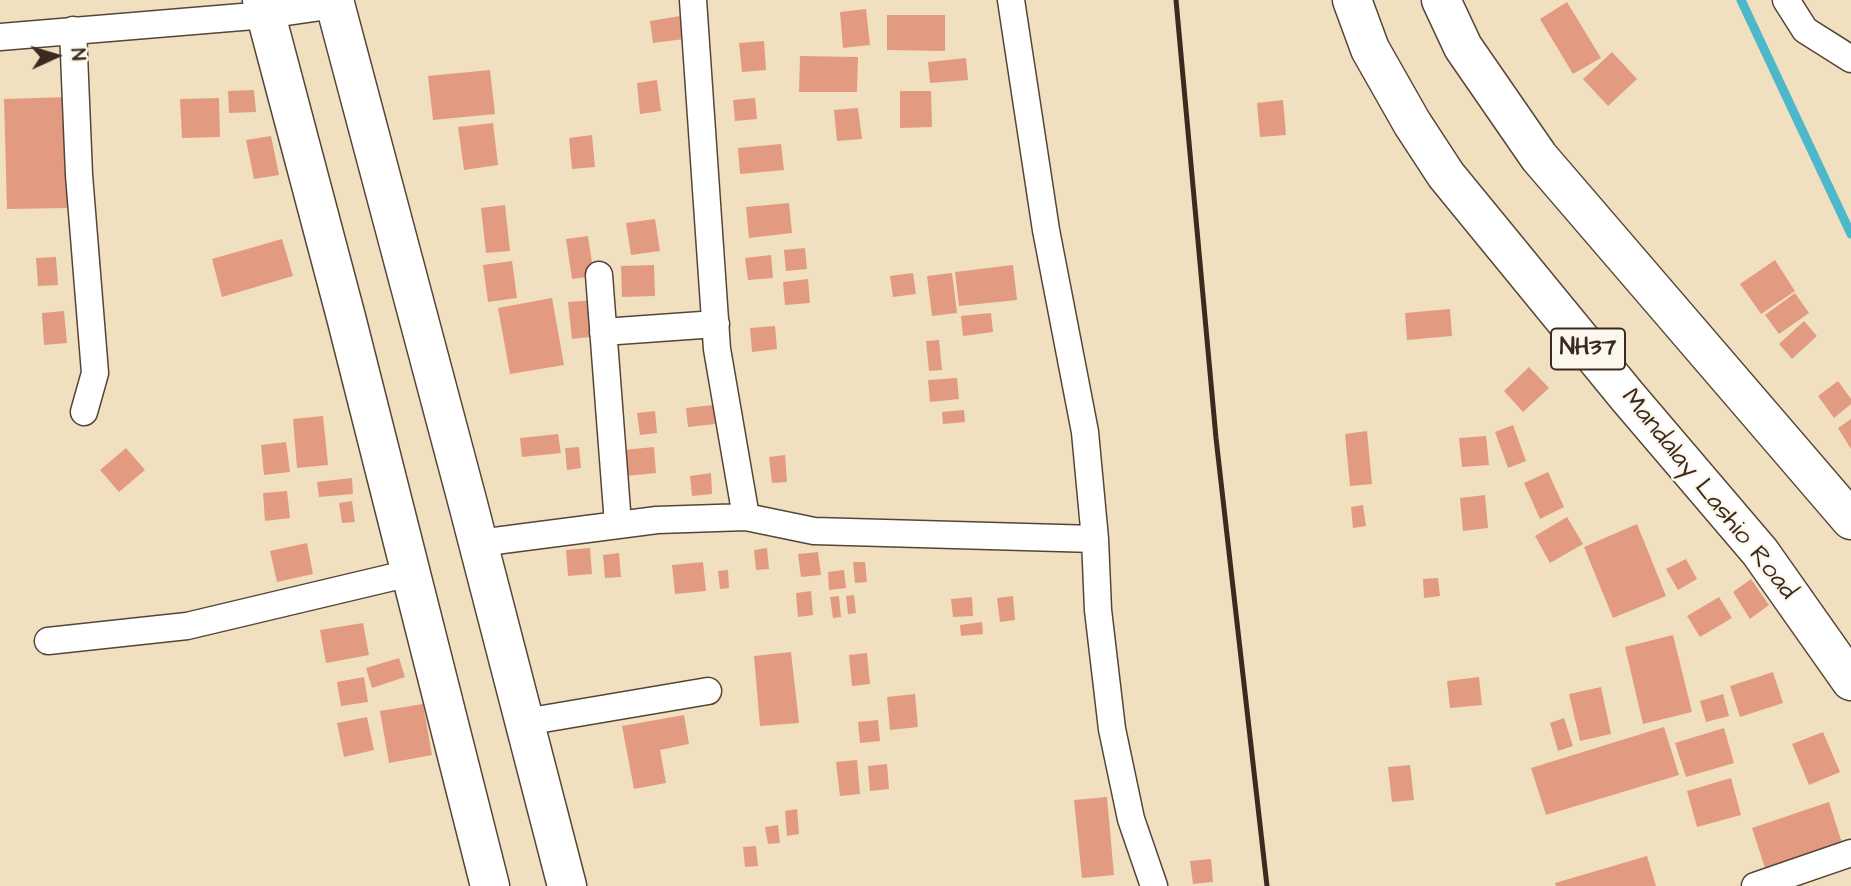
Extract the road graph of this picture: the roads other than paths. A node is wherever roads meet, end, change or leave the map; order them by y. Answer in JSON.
{"nodes":[{"id":1,"x":693,"y":0,"type":"edge"},
{"id":2,"x":1012,"y":0,"type":"edge"},
{"id":3,"x":1352,"y":0,"type":"edge"},
{"id":4,"x":1441,"y":0,"type":"edge"},
{"id":5,"x":1786,"y":0,"type":"edge"},
{"id":6,"x":334,"y":2,"type":"edge"},
{"id":7,"x":264,"y":8,"type":"edge"},
{"id":8,"x":73,"y":30,"type":"junction"},
{"id":9,"x":0,"y":37,"type":"edge"},
{"id":10,"x":1851,"y":59,"type":"edge"},
{"id":11,"x":599,"y":275,"type":"dead end"},
{"id":12,"x":716,"y":324,"type":"junction"},
{"id":13,"x":603,"y":332,"type":"junction"},
{"id":14,"x":83,"y":412,"type":"dead end"},
{"id":15,"x":746,"y":517,"type":"junction"},
{"id":16,"x":1851,"y":520,"type":"edge"},
{"id":17,"x":618,"y":524,"type":"junction"},
{"id":18,"x":1095,"y":538,"type":"junction"},
{"id":19,"x":479,"y":542,"type":"junction"},
{"id":20,"x":410,"y":573,"type":"junction"},
{"id":21,"x":48,"y":641,"type":"dead end"},
{"id":22,"x":1851,"y":681,"type":"edge"},
{"id":23,"x":708,"y":691,"type":"dead end"},
{"id":24,"x":525,"y":722,"type":"junction"},
{"id":25,"x":1851,"y":853,"type":"edge"},
{"id":26,"x":1771,"y":883,"type":"edge"},
{"id":27,"x":490,"y":886,"type":"edge"},
{"id":28,"x":567,"y":886,"type":"edge"},
{"id":29,"x":1154,"y":886,"type":"edge"}],
"edges":[{"from":1,"to":12,"type":"street"},
{"from":2,"to":18,"type":"street"},
{"from":3,"to":22,"type":"main road","name":"Mandalay Lashio Road","number":"NH37"},
{"from":4,"to":16,"type":"main road"},
{"from":5,"to":10,"type":"street"},
{"from":6,"to":7,"type":"street"},
{"from":6,"to":19,"type":"main road"},
{"from":7,"to":8,"type":"street"},
{"from":7,"to":20,"type":"main road"},
{"from":8,"to":9,"type":"street"},
{"from":8,"to":14,"type":"street"},
{"from":11,"to":13,"type":"street"},
{"from":12,"to":13,"type":"street"},
{"from":12,"to":15,"type":"street"},
{"from":13,"to":17,"type":"street"},
{"from":15,"to":17,"type":"street"},
{"from":15,"to":18,"type":"street"},
{"from":17,"to":19,"type":"street"},
{"from":18,"to":29,"type":"street"},
{"from":19,"to":24,"type":"main road"},
{"from":20,"to":21,"type":"street"},
{"from":20,"to":27,"type":"main road"},
{"from":23,"to":24,"type":"street"},
{"from":24,"to":28,"type":"main road"},
{"from":25,"to":26,"type":"street"}]}
